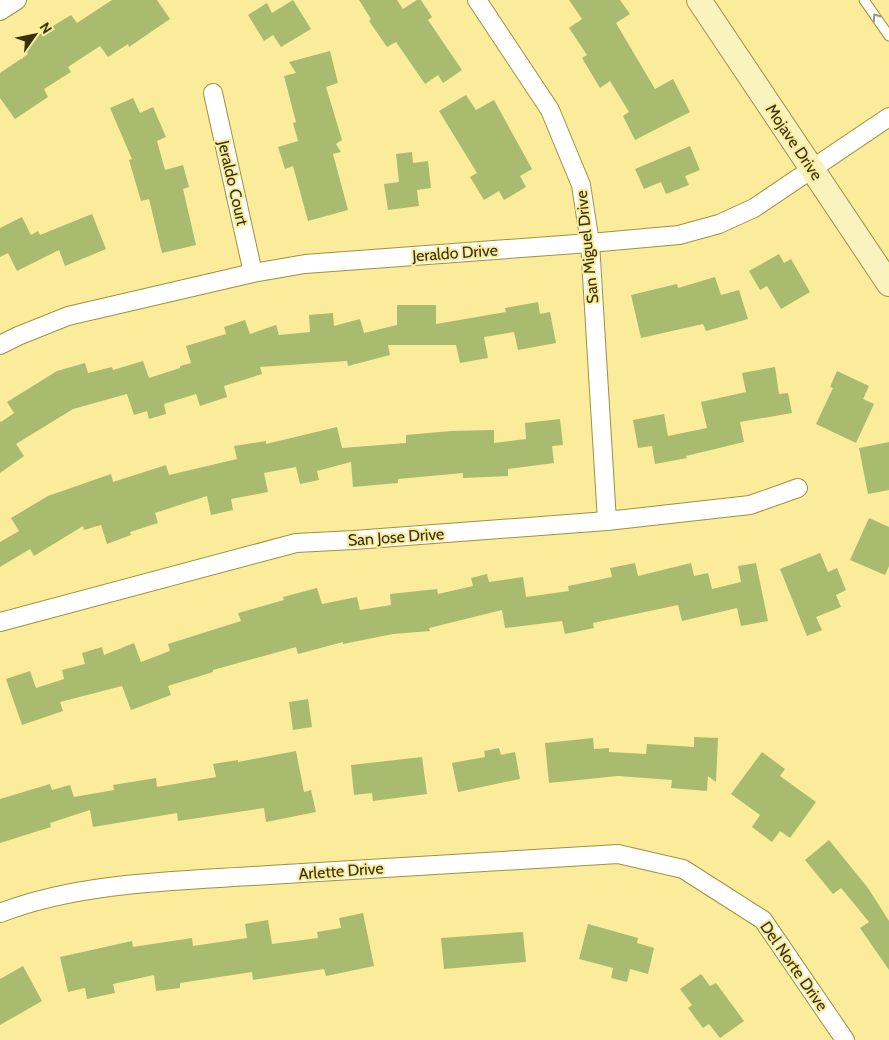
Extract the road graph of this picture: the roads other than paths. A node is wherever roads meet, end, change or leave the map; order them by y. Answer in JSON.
{"nodes":[{"id":1,"x":17,"y":0,"type":"edge"},
{"id":2,"x":477,"y":0,"type":"edge"},
{"id":3,"x":699,"y":0,"type":"edge"},
{"id":4,"x":864,"y":0,"type":"edge"},
{"id":5,"x":0,"y":12,"type":"edge"},
{"id":6,"x":888,"y":36,"type":"edge"},
{"id":7,"x":213,"y":93,"type":"dead end"},
{"id":8,"x":889,"y":117,"type":"edge"},
{"id":9,"x":812,"y":170,"type":"junction"},
{"id":10,"x":590,"y":243,"type":"junction"},
{"id":11,"x":253,"y":273,"type":"junction"},
{"id":12,"x":889,"y":284,"type":"edge"},
{"id":13,"x":0,"y":345,"type":"edge"},
{"id":14,"x":798,"y":488,"type":"dead end"},
{"id":15,"x":607,"y":522,"type":"junction"},
{"id":16,"x":0,"y":622,"type":"edge"},
{"id":17,"x":684,"y":869,"type":"joint"},
{"id":18,"x":0,"y":913,"type":"edge"},
{"id":19,"x":845,"y":1040,"type":"edge"}],
"edges":[{"from":1,"to":5,"type":"street"},
{"from":2,"to":10,"type":"street","name":"San Miguel Drive"},
{"from":3,"to":9,"type":"main road","name":"Mojave Drive"},
{"from":6,"to":4,"type":"lane","one_way":true},
{"from":7,"to":11,"type":"street","name":"Jeraldo Court"},
{"from":8,"to":9,"type":"street","name":"Jeraldo Drive"},
{"from":9,"to":10,"type":"street","name":"Jeraldo Drive"},
{"from":9,"to":12,"type":"main road","name":"Mojave Drive"},
{"from":10,"to":11,"type":"street","name":"Jeraldo Drive"},
{"from":10,"to":15,"type":"street","name":"San Miguel Drive"},
{"from":11,"to":13,"type":"street","name":"Jeraldo Drive"},
{"from":14,"to":15,"type":"street","name":"San Jose Drive"},
{"from":15,"to":16,"type":"street","name":"San Jose Drive"},
{"from":17,"to":18,"type":"street","name":"Arlette Drive"},
{"from":17,"to":19,"type":"street","name":"Del Norte Drive"}]}
